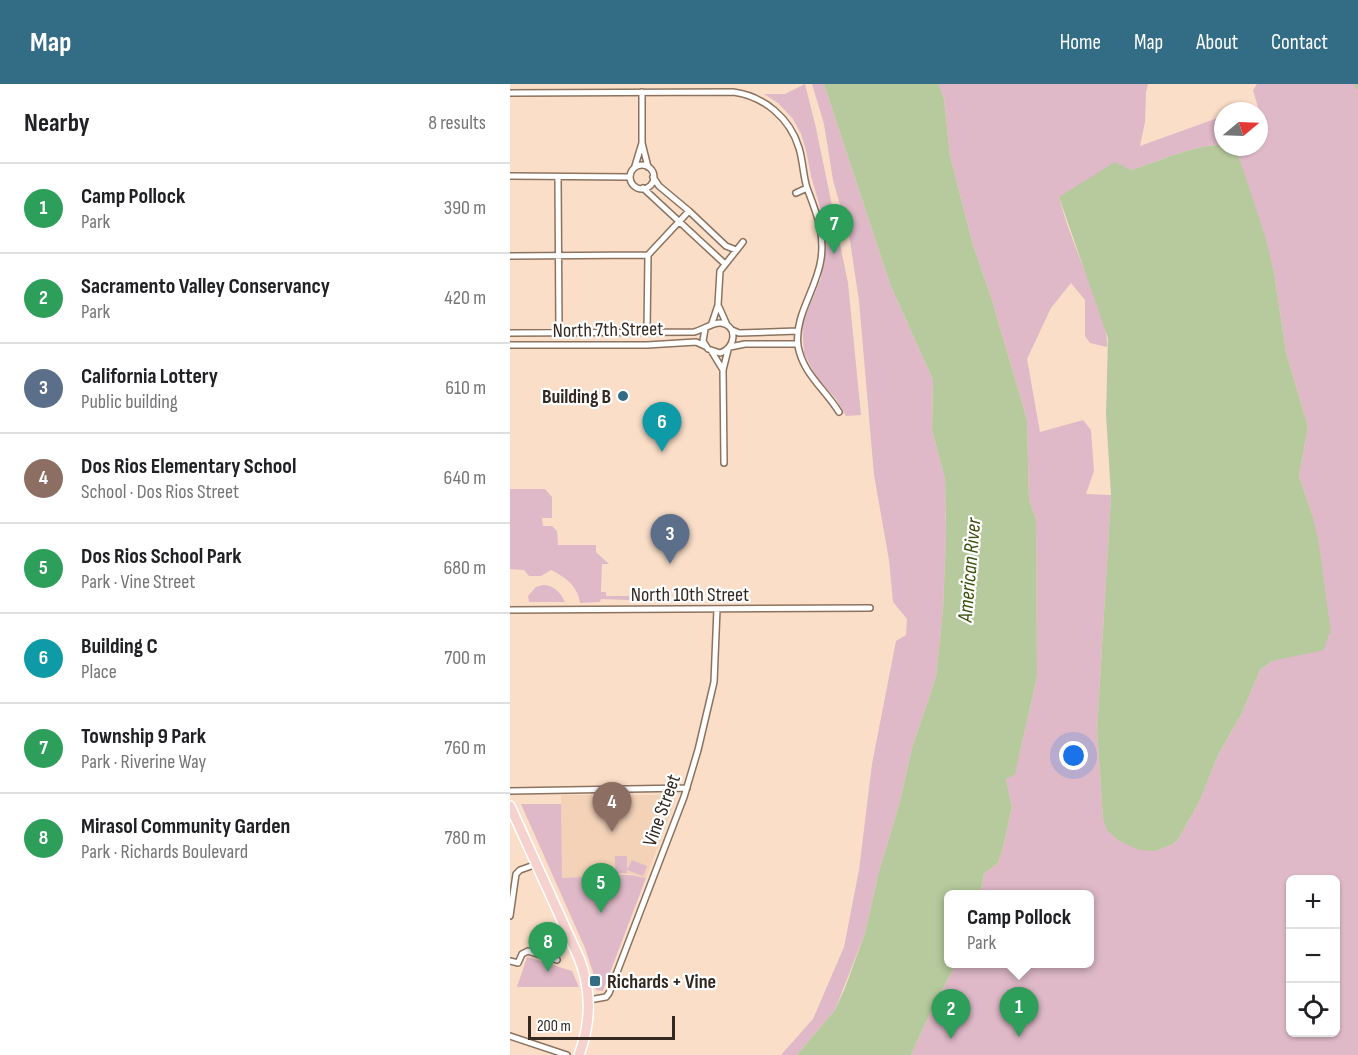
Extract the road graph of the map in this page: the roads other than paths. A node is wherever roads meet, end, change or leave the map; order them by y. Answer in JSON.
{"nodes":[{"id":1,"x":642,"y":92,"type":"junction"},
{"id":2,"x":510,"y":93,"type":"edge"},
{"id":3,"x":642,"y":143,"type":"junction"},
{"id":4,"x":634,"y":167,"type":"junction"},
{"id":5,"x":648,"y":167,"type":"junction"},
{"id":6,"x":510,"y":176,"type":"edge"},
{"id":7,"x":558,"y":177,"type":"junction"},
{"id":8,"x":630,"y":177,"type":"junction"},
{"id":9,"x":653,"y":177,"type":"junction"},
{"id":10,"x":643,"y":188,"type":"junction"},
{"id":11,"x":807,"y":188,"type":"junction"},
{"id":12,"x":796,"y":193,"type":"dead end"},
{"id":13,"x":689,"y":211,"type":"junction"},
{"id":14,"x":679,"y":222,"type":"junction"},
{"id":15,"x":743,"y":242,"type":"dead end"},
{"id":16,"x":736,"y":250,"type":"junction"},
{"id":17,"x":559,"y":255,"type":"junction"},
{"id":18,"x":648,"y":255,"type":"junction"},
{"id":19,"x":510,"y":256,"type":"edge"},
{"id":20,"x":725,"y":264,"type":"junction"},
{"id":21,"x":718,"y":305,"type":"junction"},
{"id":22,"x":711,"y":324,"type":"junction"},
{"id":23,"x":726,"y":325,"type":"junction"},
{"id":24,"x":705,"y":329,"type":"junction"},
{"id":25,"x":731,"y":330,"type":"junction"},
{"id":26,"x":559,"y":331,"type":"junction"},
{"id":27,"x":798,"y":331,"type":"junction"},
{"id":28,"x":647,"y":332,"type":"junction"},
{"id":29,"x":510,"y":333,"type":"edge"},
{"id":30,"x":798,"y":344,"type":"junction"},
{"id":31,"x":510,"y":345,"type":"edge"},
{"id":32,"x":705,"y":346,"type":"junction"},
{"id":33,"x":729,"y":349,"type":"junction"},
{"id":34,"x":712,"y":352,"type":"junction"},
{"id":35,"x":723,"y":370,"type":"junction"},
{"id":36,"x":839,"y":412,"type":"dead end"},
{"id":37,"x":724,"y":463,"type":"dead end"},
{"id":38,"x":870,"y":608,"type":"dead end"},
{"id":39,"x":717,"y":609,"type":"junction"},
{"id":40,"x":510,"y":610,"type":"edge"},
{"id":41,"x":687,"y":788,"type":"junction"},
{"id":42,"x":510,"y":791,"type":"edge"},
{"id":43,"x":510,"y":806,"type":"edge"},
{"id":44,"x":537,"y":864,"type":"junction"},
{"id":45,"x":510,"y":916,"type":"edge"},
{"id":46,"x":557,"y":960,"type":"dead end"},
{"id":47,"x":510,"y":961,"type":"edge"},
{"id":48,"x":589,"y":1000,"type":"junction"},
{"id":49,"x":510,"y":1036,"type":"edge"},
{"id":50,"x":567,"y":1055,"type":"edge"},
{"id":51,"x":579,"y":1055,"type":"edge"}],
"edges":[{"from":1,"to":2,"type":"street"},
{"from":1,"to":3,"type":"street"},
{"from":1,"to":11,"type":"street"},
{"from":3,"to":4,"type":"street"},
{"from":3,"to":5,"type":"street"},
{"from":4,"to":5,"type":"street"},
{"from":4,"to":8,"type":"street"},
{"from":5,"to":9,"type":"street"},
{"from":6,"to":7,"type":"street"},
{"from":7,"to":8,"type":"street"},
{"from":7,"to":17,"type":"street"},
{"from":8,"to":10,"type":"street"},
{"from":9,"to":10,"type":"street"},
{"from":9,"to":13,"type":"street"},
{"from":10,"to":14,"type":"street"},
{"from":11,"to":12,"type":"street"},
{"from":11,"to":27,"type":"street"},
{"from":13,"to":14,"type":"street"},
{"from":13,"to":16,"type":"street"},
{"from":14,"to":18,"type":"street"},
{"from":14,"to":20,"type":"street"},
{"from":15,"to":16,"type":"street"},
{"from":16,"to":20,"type":"street"},
{"from":17,"to":18,"type":"street"},
{"from":17,"to":19,"type":"street"},
{"from":17,"to":26,"type":"street"},
{"from":18,"to":28,"type":"street"},
{"from":20,"to":21,"type":"street"},
{"from":21,"to":22,"type":"street"},
{"from":21,"to":23,"type":"street"},
{"from":22,"to":23,"type":"street"},
{"from":22,"to":24,"type":"street"},
{"from":23,"to":25,"type":"street"},
{"from":24,"to":28,"type":"street","name":"North 7th Street"},
{"from":24,"to":32,"type":"street"},
{"from":25,"to":27,"type":"street"},
{"from":25,"to":33,"type":"street"},
{"from":26,"to":28,"type":"street","name":"North 7th Street"},
{"from":26,"to":29,"type":"street","name":"North 7th Street"},
{"from":27,"to":30,"type":"street"},
{"from":30,"to":33,"type":"street"},
{"from":30,"to":36,"type":"street"},
{"from":31,"to":32,"type":"street","name":"North 7th Street"},
{"from":32,"to":34,"type":"street"},
{"from":33,"to":34,"type":"street"},
{"from":33,"to":35,"type":"street"},
{"from":34,"to":35,"type":"street"},
{"from":35,"to":37,"type":"street"},
{"from":38,"to":39,"type":"street","name":"North 10th Street"},
{"from":39,"to":40,"type":"street","name":"North 10th Street"},
{"from":39,"to":41,"type":"street","name":"Vine Street"},
{"from":41,"to":42,"type":"street"},
{"from":41,"to":48,"type":"street","name":"Vine Street"},
{"from":43,"to":44,"type":"main road"},
{"from":44,"to":45,"type":"street"},
{"from":44,"to":48,"type":"main road"},
{"from":46,"to":47,"type":"street"},
{"from":48,"to":51,"type":"main road"},
{"from":49,"to":50,"type":"street"}]}
